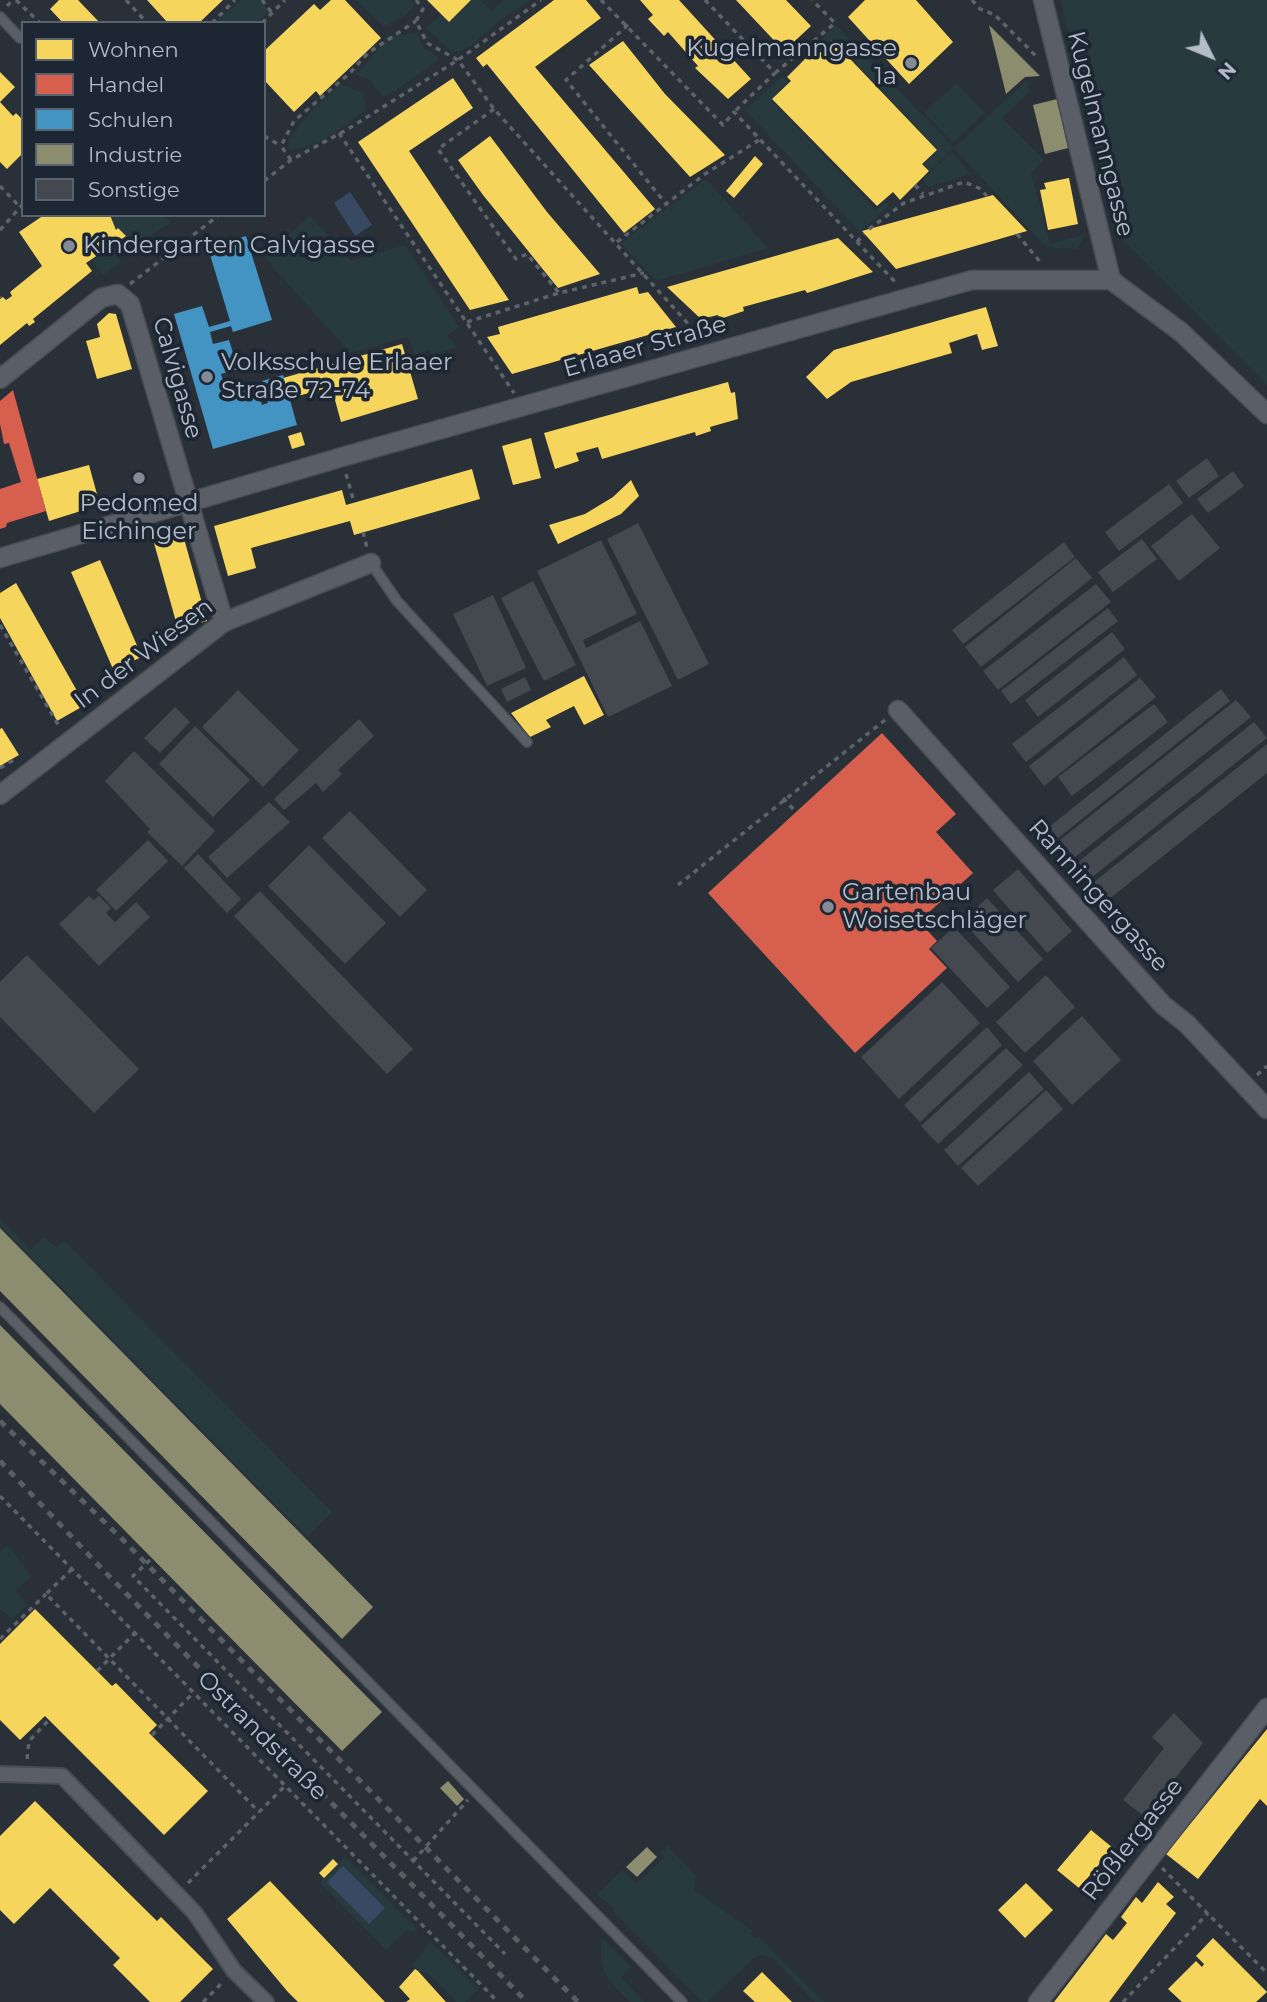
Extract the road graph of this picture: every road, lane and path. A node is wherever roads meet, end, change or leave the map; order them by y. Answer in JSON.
{"nodes":[{"id":1,"x":16,"y":0,"type":"edge"},
{"id":2,"x":126,"y":0,"type":"edge"},
{"id":3,"x":235,"y":0,"type":"edge"},
{"id":4,"x":262,"y":0,"type":"edge"},
{"id":5,"x":285,"y":0,"type":"edge"},
{"id":6,"x":416,"y":0,"type":"edge"},
{"id":7,"x":541,"y":0,"type":"edge"},
{"id":8,"x":601,"y":0,"type":"edge"},
{"id":9,"x":705,"y":0,"type":"edge"},
{"id":10,"x":812,"y":0,"type":"edge"},
{"id":11,"x":972,"y":0,"type":"edge"},
{"id":12,"x":1042,"y":0,"type":"edge"},
{"id":13,"x":272,"y":13,"type":"junction"},
{"id":14,"x":0,"y":18,"type":"edge"},
{"id":15,"x":38,"y":21,"type":"edge"},
{"id":16,"x":145,"y":21,"type":"edge"},
{"id":17,"x":214,"y":21,"type":"edge"},
{"id":18,"x":264,"y":21,"type":"edge"},
{"id":19,"x":416,"y":21,"type":"junction"},
{"id":20,"x":628,"y":25,"type":"junction"},
{"id":21,"x":20,"y":38,"type":"dead end"},
{"id":22,"x":794,"y":58,"type":"junction"},
{"id":23,"x":458,"y":60,"type":"junction"},
{"id":24,"x":800,"y":64,"type":"dead end"},
{"id":25,"x":1058,"y":65,"type":"junction"},
{"id":26,"x":775,"y":72,"type":"junction"},
{"id":27,"x":494,"y":109,"type":"junction"},
{"id":28,"x":734,"y":112,"type":"junction"},
{"id":29,"x":340,"y":133,"type":"junction"},
{"id":30,"x":266,"y":137,"type":"edge"},
{"id":31,"x":759,"y":140,"type":"junction"},
{"id":32,"x":281,"y":146,"type":"junction"},
{"id":33,"x":291,"y":160,"type":"junction"},
{"id":34,"x":266,"y":179,"type":"edge"},
{"id":35,"x":915,"y":185,"type":"dead end"},
{"id":36,"x":0,"y":186,"type":"edge"},
{"id":37,"x":923,"y":194,"type":"junction"},
{"id":38,"x":987,"y":196,"type":"dead end"},
{"id":39,"x":666,"y":204,"type":"junction"},
{"id":40,"x":21,"y":205,"type":"edge"},
{"id":41,"x":21,"y":207,"type":"edge"},
{"id":42,"x":216,"y":217,"type":"edge"},
{"id":43,"x":869,"y":229,"type":"dead end"},
{"id":44,"x":0,"y":230,"type":"edge"},
{"id":45,"x":864,"y":233,"type":"dead end"},
{"id":46,"x":1017,"y":234,"type":"dead end"},
{"id":47,"x":617,"y":242,"type":"junction"},
{"id":48,"x":857,"y":242,"type":"junction"},
{"id":49,"x":643,"y":273,"type":"junction"},
{"id":50,"x":1111,"y":280,"type":"junction"},
{"id":51,"x":1056,"y":281,"type":"junction"},
{"id":52,"x":559,"y":293,"type":"junction"},
{"id":53,"x":118,"y":294,"type":"junction"},
{"id":54,"x":911,"y":298,"type":"junction"},
{"id":55,"x":466,"y":322,"type":"junction"},
{"id":56,"x":714,"y":353,"type":"junction"},
{"id":57,"x":0,"y":379,"type":"edge"},
{"id":58,"x":523,"y":406,"type":"junction"},
{"id":59,"x":1267,"y":414,"type":"edge"},
{"id":60,"x":342,"y":457,"type":"junction"},
{"id":61,"x":354,"y":502,"type":"dead end"},
{"id":62,"x":187,"y":503,"type":"junction"},
{"id":63,"x":0,"y":558,"type":"edge"},
{"id":64,"x":371,"y":563,"type":"joint"},
{"id":65,"x":224,"y":622,"type":"junction"},
{"id":66,"x":0,"y":625,"type":"edge"},
{"id":67,"x":898,"y":710,"type":"joint"},
{"id":68,"x":68,"y":742,"type":"junction"},
{"id":69,"x":527,"y":742,"type":"dead end"},
{"id":70,"x":0,"y":794,"type":"edge"},
{"id":71,"x":783,"y":798,"type":"junction"},
{"id":72,"x":796,"y":812,"type":"dead end"},
{"id":73,"x":678,"y":885,"type":"dead end"},
{"id":74,"x":1267,"y":1109,"type":"edge"},
{"id":75,"x":0,"y":1307,"type":"edge"},
{"id":76,"x":0,"y":1496,"type":"edge"},
{"id":77,"x":150,"y":1560,"type":"dead end"},
{"id":78,"x":72,"y":1569,"type":"junction"},
{"id":79,"x":46,"y":1594,"type":"junction"},
{"id":80,"x":135,"y":1633,"type":"junction"},
{"id":81,"x":0,"y":1639,"type":"edge"},
{"id":82,"x":108,"y":1661,"type":"junction"},
{"id":83,"x":97,"y":1671,"type":"dead end"},
{"id":84,"x":194,"y":1692,"type":"junction"},
{"id":85,"x":1267,"y":1708,"type":"edge"},
{"id":86,"x":49,"y":1720,"type":"dead end"},
{"id":87,"x":167,"y":1720,"type":"junction"},
{"id":88,"x":152,"y":1735,"type":"dead end"},
{"id":89,"x":0,"y":1774,"type":"edge"},
{"id":90,"x":26,"y":1775,"type":"junction"},
{"id":91,"x":286,"y":1785,"type":"junction"},
{"id":92,"x":478,"y":1792,"type":"junction"},
{"id":93,"x":259,"y":1812,"type":"junction"},
{"id":94,"x":1151,"y":1857,"type":"junction"},
{"id":95,"x":413,"y":1861,"type":"junction"},
{"id":96,"x":177,"y":1895,"type":"junction"},
{"id":97,"x":1208,"y":1913,"type":"junction"},
{"id":98,"x":505,"y":1954,"type":"dead end"},
{"id":99,"x":234,"y":1971,"type":"junction"},
{"id":100,"x":1267,"y":1973,"type":"edge"},
{"id":101,"x":203,"y":2002,"type":"edge"},
{"id":102,"x":266,"y":2002,"type":"edge"},
{"id":103,"x":498,"y":2002,"type":"edge"},
{"id":104,"x":682,"y":2002,"type":"edge"},
{"id":105,"x":1038,"y":2002,"type":"edge"},
{"id":106,"x":1123,"y":2002,"type":"edge"}],
"edges":[{"from":1,"to":15,"type":"path"},
{"from":2,"to":16,"type":"path"},
{"from":3,"to":17,"type":"path"},
{"from":4,"to":13,"type":"path"},
{"from":5,"to":13,"type":"path"},
{"from":6,"to":19,"type":"path"},
{"from":7,"to":23,"type":"path"},
{"from":8,"to":20,"type":"path"},
{"from":9,"to":26,"type":"path"},
{"from":10,"to":22,"type":"path"},
{"from":11,"to":25,"type":"path"},
{"from":12,"to":25,"type":"street","name":"Kugelmanngasse"},
{"from":13,"to":18,"type":"path"},
{"from":14,"to":21,"type":"lane"},
{"from":19,"to":23,"type":"path"},
{"from":19,"to":32,"type":"path"},
{"from":20,"to":28,"type":"path"},
{"from":20,"to":39,"type":"path"},
{"from":22,"to":24,"type":"path"},
{"from":22,"to":26,"type":"path"},
{"from":23,"to":27,"type":"path"},
{"from":23,"to":29,"type":"path"},
{"from":25,"to":50,"type":"street","name":"Kugelmanngasse"},
{"from":26,"to":28,"type":"path"},
{"from":27,"to":47,"type":"path"},
{"from":27,"to":52,"type":"path"},
{"from":28,"to":31,"type":"path"},
{"from":29,"to":33,"type":"path"},
{"from":29,"to":55,"type":"path"},
{"from":30,"to":32,"type":"path"},
{"from":31,"to":39,"type":"path"},
{"from":31,"to":48,"type":"path"},
{"from":32,"to":33,"type":"path"},
{"from":33,"to":34,"type":"path"},
{"from":35,"to":37,"type":"path"},
{"from":36,"to":40,"type":"path"},
{"from":37,"to":38,"type":"path"},
{"from":37,"to":43,"type":"path"},
{"from":39,"to":47,"type":"path"},
{"from":41,"to":44,"type":"path"},
{"from":42,"to":53,"type":"path"},
{"from":45,"to":48,"type":"path"},
{"from":46,"to":51,"type":"path"},
{"from":47,"to":49,"type":"path"},
{"from":48,"to":54,"type":"path"},
{"from":49,"to":52,"type":"path"},
{"from":49,"to":56,"type":"path"},
{"from":50,"to":51,"type":"street","name":"Erlaaer Straße"},
{"from":50,"to":59,"type":"street"},
{"from":51,"to":54,"type":"street","name":"Erlaaer Straße"},
{"from":52,"to":55,"type":"path"},
{"from":53,"to":57,"type":"street"},
{"from":53,"to":62,"type":"street","name":"Calvigasse"},
{"from":54,"to":56,"type":"street","name":"Erlaaer Straße"},
{"from":55,"to":58,"type":"path"},
{"from":56,"to":58,"type":"street","name":"Erlaaer Straße"},
{"from":58,"to":60,"type":"street","name":"Erlaaer Straße"},
{"from":60,"to":61,"type":"path"},
{"from":60,"to":62,"type":"street","name":"Erlaaer Straße"},
{"from":62,"to":63,"type":"street","name":"Erlaaer Straße"},
{"from":62,"to":65,"type":"street","name":"Calvigasse"},
{"from":64,"to":65,"type":"street","name":"In der Wiesen"},
{"from":64,"to":69,"type":"lane"},
{"from":65,"to":68,"type":"street","name":"In der Wiesen"},
{"from":66,"to":68,"type":"path"},
{"from":67,"to":71,"type":"path"},
{"from":67,"to":74,"type":"street","name":"Ranningergasse"},
{"from":68,"to":70,"type":"street","name":"In der Wiesen"},
{"from":71,"to":72,"type":"path"},
{"from":71,"to":73,"type":"path"},
{"from":75,"to":92,"type":"lane"},
{"from":76,"to":78,"type":"path","name":"Ostrandstraße"},
{"from":77,"to":95,"type":"path"},
{"from":78,"to":79,"type":"path"},
{"from":78,"to":80,"type":"path","name":"Ostrandstraße"},
{"from":79,"to":81,"type":"path"},
{"from":79,"to":82,"type":"path"},
{"from":80,"to":82,"type":"path"},
{"from":80,"to":84,"type":"path","name":"Ostrandstraße"},
{"from":82,"to":83,"type":"path"},
{"from":82,"to":87,"type":"path"},
{"from":84,"to":87,"type":"path"},
{"from":84,"to":91,"type":"path","name":"Ostrandstraße"},
{"from":85,"to":94,"type":"street","name":"Rößlergasse"},
{"from":86,"to":90,"type":"path"},
{"from":87,"to":88,"type":"path"},
{"from":87,"to":93,"type":"path"},
{"from":89,"to":90,"type":"street"},
{"from":90,"to":96,"type":"street"},
{"from":91,"to":93,"type":"path"},
{"from":91,"to":103,"type":"path","name":"Ostrandstraße"},
{"from":92,"to":95,"type":"path"},
{"from":92,"to":104,"type":"lane"},
{"from":93,"to":96,"type":"path"},
{"from":94,"to":97,"type":"path"},
{"from":94,"to":105,"type":"street","name":"Rößlergasse"},
{"from":95,"to":98,"type":"path"},
{"from":96,"to":99,"type":"street"},
{"from":97,"to":100,"type":"path"},
{"from":97,"to":106,"type":"path"},
{"from":99,"to":101,"type":"path"},
{"from":99,"to":102,"type":"street"}]}
